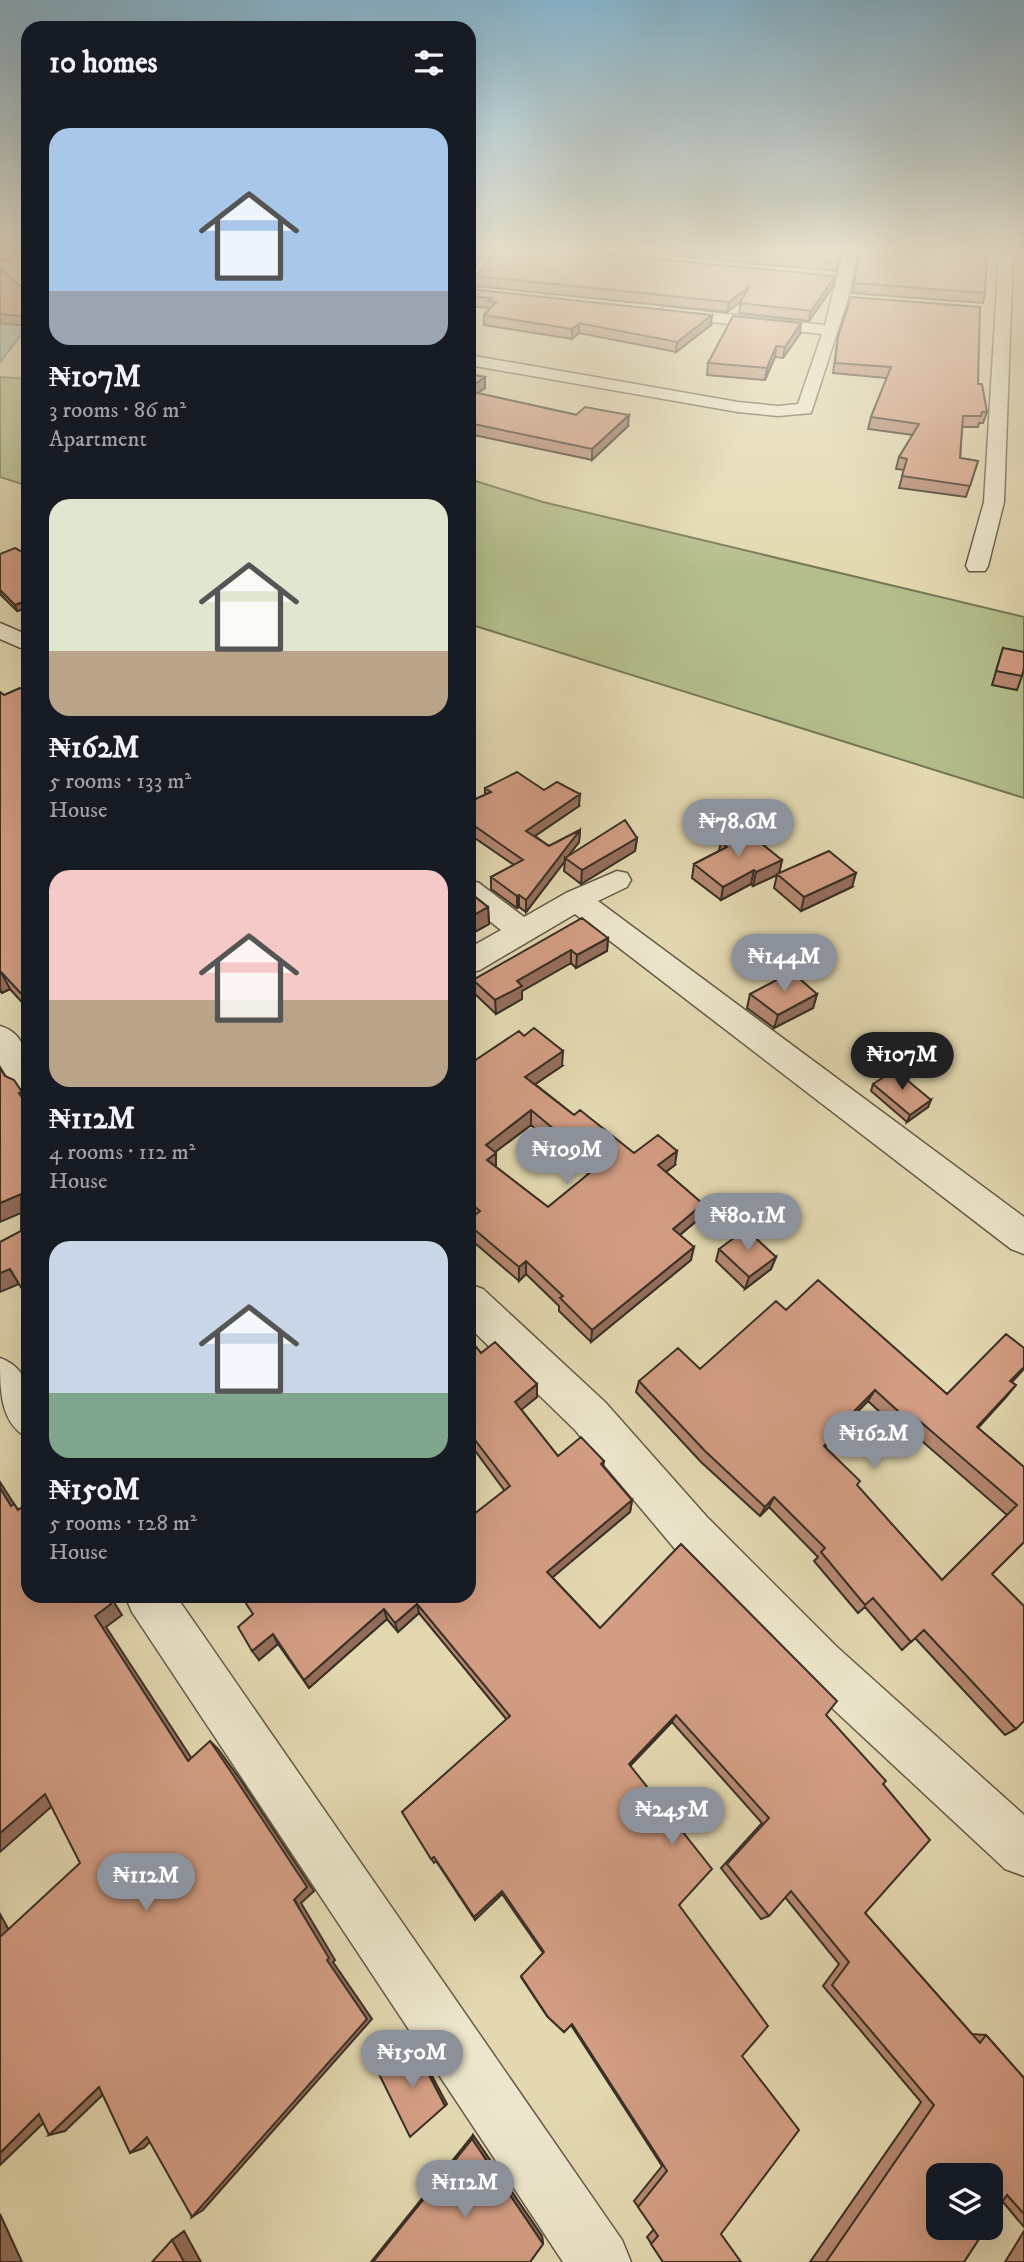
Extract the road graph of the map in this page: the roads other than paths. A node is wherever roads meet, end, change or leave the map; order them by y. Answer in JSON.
{"nodes":[{"id":1,"x":822,"y":359,"type":"edge"},
{"id":2,"x":997,"y":359,"type":"edge"},
{"id":3,"x":476,"y":361,"type":"edge"},
{"id":4,"x":977,"y":566,"type":"dead end"},
{"id":5,"x":0,"y":630,"type":"edge"},
{"id":6,"x":21,"y":640,"type":"edge"},
{"id":7,"x":617,"y":880,"type":"dead end"},
{"id":8,"x":476,"y":895,"type":"edge"},
{"id":9,"x":576,"y":900,"type":"junction"},
{"id":10,"x":522,"y":931,"type":"junction"},
{"id":11,"x":476,"y":958,"type":"edge"},
{"id":12,"x":0,"y":1038,"type":"edge"},
{"id":13,"x":21,"y":1071,"type":"edge"},
{"id":14,"x":1024,"y":1238,"type":"edge"},
{"id":15,"x":476,"y":1308,"type":"edge"},
{"id":16,"x":0,"y":1377,"type":"edge"},
{"id":17,"x":21,"y":1408,"type":"edge"},
{"id":18,"x":153,"y":1603,"type":"edge"},
{"id":19,"x":1024,"y":1850,"type":"edge"},
{"id":20,"x":600,"y":2262,"type":"edge"}],
"edges":[{"from":1,"to":3,"type":"street"},
{"from":2,"to":4,"type":"street"},
{"from":5,"to":6,"type":"street"},
{"from":7,"to":9,"type":"street"},
{"from":8,"to":10,"type":"street"},
{"from":9,"to":10,"type":"street"},
{"from":9,"to":14,"type":"street"},
{"from":10,"to":11,"type":"street"},
{"from":12,"to":13,"type":"street"},
{"from":15,"to":19,"type":"street"},
{"from":16,"to":17,"type":"street"},
{"from":18,"to":20,"type":"street"}]}
